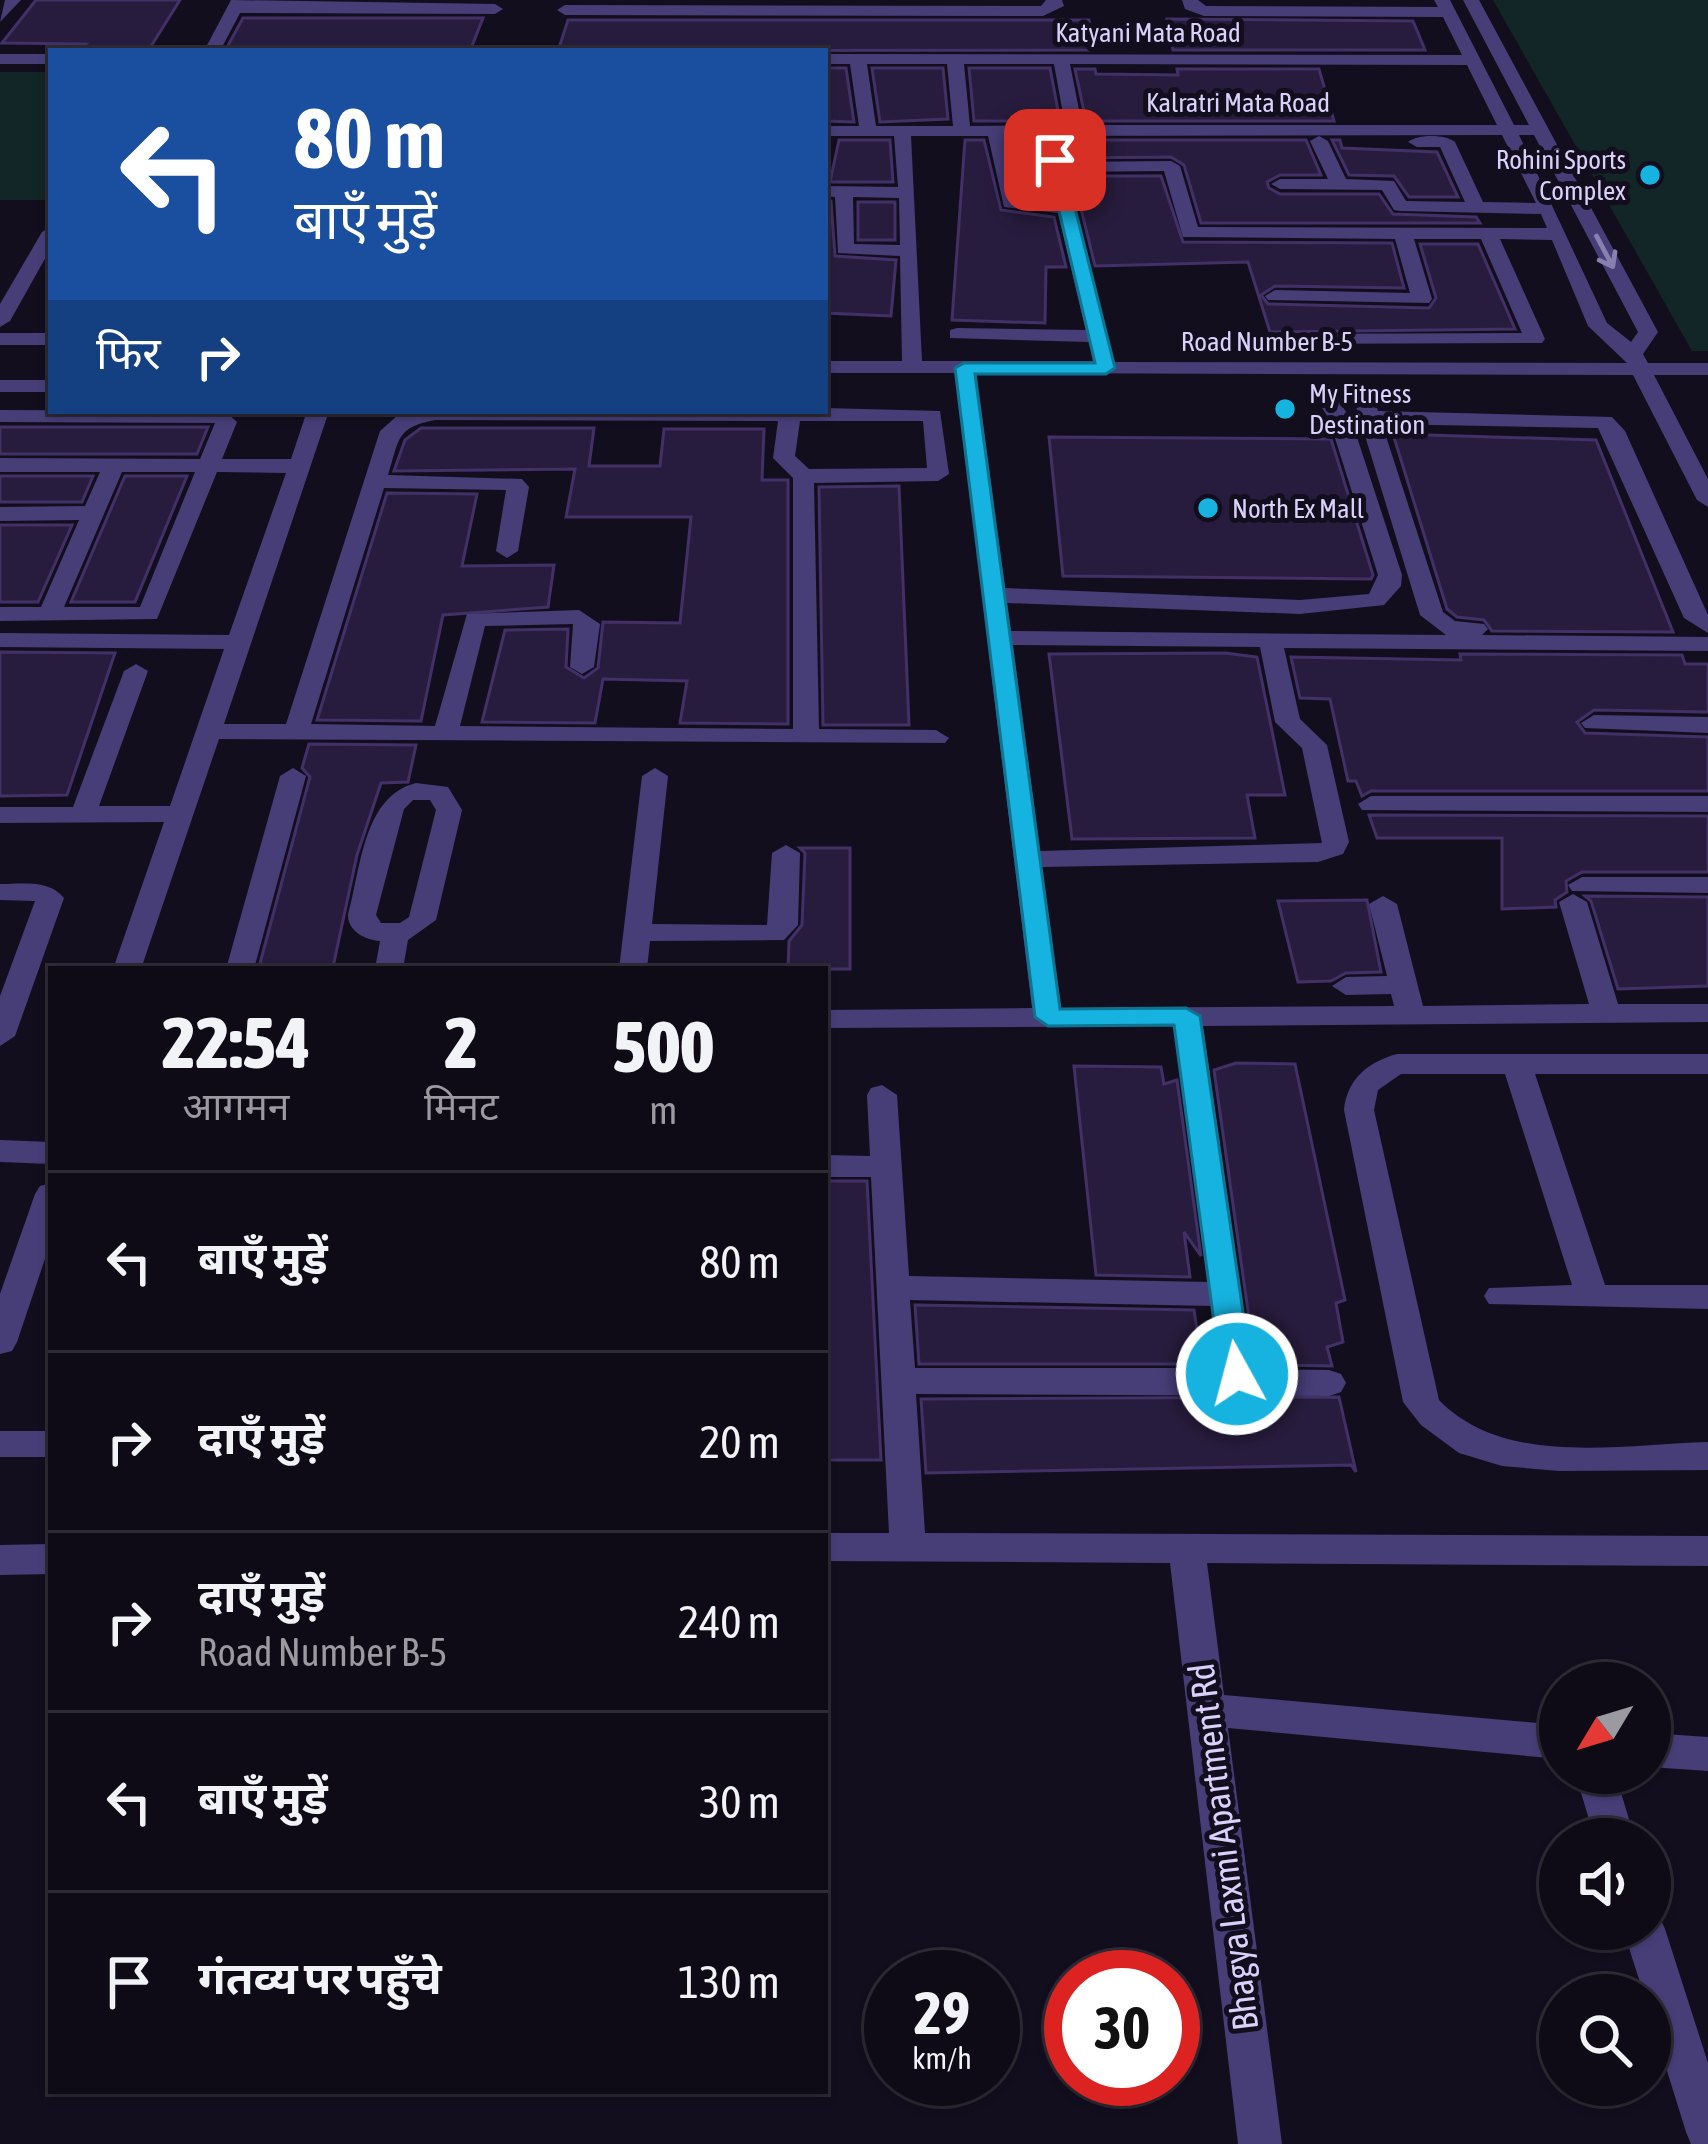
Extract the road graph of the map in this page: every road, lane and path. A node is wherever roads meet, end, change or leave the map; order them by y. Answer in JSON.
{"nodes":[{"id":1,"x":13,"y":0,"type":"edge"},
{"id":2,"x":1054,"y":0,"type":"edge"},
{"id":3,"x":1190,"y":0,"type":"edge"},
{"id":4,"x":1471,"y":0,"type":"edge"},
{"id":5,"x":236,"y":4,"type":"edge"},
{"id":6,"x":267,"y":4,"type":"edge"},
{"id":7,"x":891,"y":5,"type":"edge"},
{"id":8,"x":1445,"y":6,"type":"edge"},
{"id":9,"x":495,"y":9,"type":"dead end"},
{"id":10,"x":565,"y":10,"type":"dead end"},
{"id":11,"x":0,"y":17,"type":"edge"},
{"id":12,"x":832,"y":39,"type":"edge"},
{"id":13,"x":214,"y":48,"type":"edge"},
{"id":14,"x":0,"y":59,"type":"edge"},
{"id":15,"x":48,"y":59,"type":"edge"},
{"id":16,"x":858,"y":59,"type":"junction"},
{"id":17,"x":955,"y":59,"type":"junction"},
{"id":18,"x":1060,"y":59,"type":"junction"},
{"id":19,"x":1472,"y":60,"type":"junction"},
{"id":20,"x":1074,"y":130,"type":"junction"},
{"id":21,"x":1508,"y":130,"type":"junction"},
{"id":22,"x":1540,"y":130,"type":"junction"},
{"id":23,"x":828,"y":131,"type":"edge"},
{"id":24,"x":868,"y":131,"type":"junction"},
{"id":25,"x":902,"y":131,"type":"junction"},
{"id":26,"x":962,"y":131,"type":"junction"},
{"id":27,"x":997,"y":131,"type":"junction"},
{"id":28,"x":1319,"y":141,"type":"junction"},
{"id":29,"x":1189,"y":142,"type":"dead end"},
{"id":30,"x":1280,"y":184,"type":"dead end"},
{"id":31,"x":1340,"y":184,"type":"junction"},
{"id":32,"x":834,"y":191,"type":"edge"},
{"id":33,"x":908,"y":193,"type":"junction"},
{"id":34,"x":1067,"y":208,"type":"junction"},
{"id":35,"x":1478,"y":208,"type":"junction"},
{"id":36,"x":1548,"y":209,"type":"junction"},
{"id":37,"x":1402,"y":234,"type":"junction"},
{"id":38,"x":1488,"y":234,"type":"junction"},
{"id":39,"x":1559,"y":234,"type":"junction"},
{"id":40,"x":48,"y":237,"type":"edge"},
{"id":41,"x":908,"y":251,"type":"junction"},
{"id":42,"x":1276,"y":296,"type":"dead end"},
{"id":43,"x":0,"y":321,"type":"edge"},
{"id":44,"x":956,"y":334,"type":"dead end"},
{"id":45,"x":1096,"y":336,"type":"junction"},
{"id":46,"x":0,"y":339,"type":"edge"},
{"id":47,"x":48,"y":339,"type":"edge"},
{"id":48,"x":1279,"y":340,"type":"dead end"},
{"id":49,"x":0,"y":366,"type":"edge"},
{"id":50,"x":828,"y":368,"type":"edge"},
{"id":51,"x":912,"y":368,"type":"junction"},
{"id":52,"x":1106,"y":368,"type":"junction"},
{"id":53,"x":1708,"y":369,"type":"edge"},
{"id":54,"x":1642,"y":370,"type":"junction"},
{"id":55,"x":47,"y":372,"type":"edge"},
{"id":56,"x":966,"y":378,"type":"junction"},
{"id":57,"x":0,"y":386,"type":"edge"},
{"id":58,"x":828,"y":387,"type":"edge"},
{"id":59,"x":1360,"y":387,"type":"junction"},
{"id":60,"x":1319,"y":388,"type":"junction"},
{"id":61,"x":1708,"y":388,"type":"edge"},
{"id":62,"x":317,"y":414,"type":"edge"},
{"id":63,"x":565,"y":414,"type":"edge"},
{"id":64,"x":790,"y":414,"type":"joint"},
{"id":65,"x":0,"y":416,"type":"edge"},
{"id":66,"x":1369,"y":417,"type":"junction"},
{"id":67,"x":0,"y":465,"type":"edge"},
{"id":68,"x":208,"y":466,"type":"junction"},
{"id":69,"x":299,"y":466,"type":"junction"},
{"id":70,"x":113,"y":467,"type":"junction"},
{"id":71,"x":805,"y":477,"type":"junction"},
{"id":72,"x":375,"y":481,"type":"junction"},
{"id":73,"x":1708,"y":500,"type":"edge"},
{"id":74,"x":93,"y":513,"type":"junction"},
{"id":75,"x":0,"y":514,"type":"edge"},
{"id":76,"x":507,"y":550,"type":"dead end"},
{"id":77,"x":994,"y":595,"type":"junction"},
{"id":78,"x":0,"y":614,"type":"edge"},
{"id":79,"x":49,"y":615,"type":"junction"},
{"id":80,"x":1708,"y":626,"type":"edge"},
{"id":81,"x":1560,"y":627,"type":"dead end"},
{"id":82,"x":1000,"y":638,"type":"junction"},
{"id":83,"x":0,"y":640,"type":"edge"},
{"id":84,"x":1270,"y":640,"type":"junction"},
{"id":85,"x":239,"y":642,"type":"junction"},
{"id":86,"x":1708,"y":644,"type":"edge"},
{"id":87,"x":582,"y":667,"type":"dead end"},
{"id":88,"x":136,"y":671,"type":"dead end"},
{"id":89,"x":1594,"y":723,"type":"dead end"},
{"id":90,"x":1708,"y":725,"type":"edge"},
{"id":91,"x":208,"y":731,"type":"junction"},
{"id":92,"x":296,"y":732,"type":"junction"},
{"id":93,"x":446,"y":733,"type":"junction"},
{"id":94,"x":806,"y":736,"type":"junction"},
{"id":95,"x":937,"y":738,"type":"dead end"},
{"id":96,"x":293,"y":776,"type":"dead end"},
{"id":97,"x":655,"y":776,"type":"dead end"},
{"id":98,"x":1371,"y":804,"type":"dead end"},
{"id":99,"x":1708,"y":804,"type":"edge"},
{"id":100,"x":0,"y":814,"type":"edge"},
{"id":101,"x":180,"y":814,"type":"junction"},
{"id":102,"x":83,"y":815,"type":"junction"},
{"id":103,"x":786,"y":853,"type":"dead end"},
{"id":104,"x":1028,"y":859,"type":"junction"},
{"id":105,"x":1708,"y":885,"type":"edge"},
{"id":106,"x":0,"y":892,"type":"edge"},
{"id":107,"x":1383,"y":904,"type":"dead end"},
{"id":108,"x":637,"y":932,"type":"junction"},
{"id":109,"x":395,"y":934,"type":"junction"},
{"id":110,"x":129,"y":966,"type":"edge"},
{"id":111,"x":241,"y":966,"type":"edge"},
{"id":112,"x":390,"y":966,"type":"edge"},
{"id":113,"x":633,"y":966,"type":"edge"},
{"id":114,"x":1346,"y":986,"type":"dead end"},
{"id":115,"x":1407,"y":1000,"type":"junction"},
{"id":116,"x":1708,"y":1013,"type":"edge"},
{"id":117,"x":1606,"y":1014,"type":"junction"},
{"id":118,"x":1186,"y":1016,"type":"junction"},
{"id":119,"x":1048,"y":1017,"type":"junction"},
{"id":120,"x":828,"y":1019,"type":"edge"},
{"id":121,"x":0,"y":1036,"type":"edge"},
{"id":122,"x":1517,"y":1064,"type":"junction"},
{"id":123,"x":1708,"y":1064,"type":"edge"},
{"id":124,"x":882,"y":1095,"type":"dead end"},
{"id":125,"x":0,"y":1151,"type":"edge"},
{"id":126,"x":48,"y":1153,"type":"edge"},
{"id":127,"x":828,"y":1166,"type":"edge"},
{"id":128,"x":886,"y":1167,"type":"junction"},
{"id":129,"x":48,"y":1203,"type":"edge"},
{"id":130,"x":893,"y":1288,"type":"junction"},
{"id":131,"x":1227,"y":1294,"type":"junction"},
{"id":132,"x":1501,"y":1296,"type":"dead end"},
{"id":133,"x":1592,"y":1297,"type":"junction"},
{"id":134,"x":1708,"y":1298,"type":"edge"},
{"id":135,"x":0,"y":1342,"type":"edge"},
{"id":136,"x":1232,"y":1381,"type":"junction"},
{"id":137,"x":898,"y":1382,"type":"junction"},
{"id":138,"x":1329,"y":1383,"type":"dead end"},
{"id":139,"x":0,"y":1444,"type":"edge"},
{"id":140,"x":48,"y":1444,"type":"edge"},
{"id":141,"x":1708,"y":1456,"type":"edge"},
{"id":142,"x":828,"y":1547,"type":"edge"},
{"id":143,"x":908,"y":1547,"type":"junction"},
{"id":144,"x":1187,"y":1550,"type":"junction"},
{"id":145,"x":1708,"y":1551,"type":"edge"},
{"id":146,"x":48,"y":1559,"type":"edge"},
{"id":147,"x":0,"y":1560,"type":"edge"},
{"id":148,"x":1207,"y":1710,"type":"junction"},
{"id":149,"x":1539,"y":1740,"type":"edge"},
{"id":150,"x":1671,"y":1751,"type":"edge"},
{"id":151,"x":1708,"y":1754,"type":"edge"},
{"id":152,"x":1651,"y":1950,"type":"edge"},
{"id":153,"x":1708,"y":2132,"type":"edge"},
{"id":154,"x":1260,"y":2144,"type":"edge"}],
"edges":[{"from":1,"to":11,"type":"street"},
{"from":2,"to":7,"type":"street"},
{"from":3,"to":8,"type":"street"},
{"from":4,"to":22,"type":"street"},
{"from":5,"to":6,"type":"street"},
{"from":5,"to":13,"type":"street"},
{"from":6,"to":9,"type":"street"},
{"from":7,"to":12,"type":"street"},
{"from":8,"to":19,"type":"street"},
{"from":10,"to":12,"type":"street"},
{"from":12,"to":16,"type":"street","name":"Katyani Mata Road"},
{"from":14,"to":15,"type":"street"},
{"from":16,"to":17,"type":"street","name":"Katyani Mata Road"},
{"from":16,"to":24,"type":"street"},
{"from":17,"to":18,"type":"street","name":"Katyani Mata Road"},
{"from":17,"to":26,"type":"street"},
{"from":18,"to":19,"type":"street","name":"Katyani Mata Road"},
{"from":18,"to":20,"type":"street"},
{"from":19,"to":21,"type":"street"},
{"from":20,"to":21,"type":"street","name":"Kalratri Mata Road"},
{"from":20,"to":27,"type":"street","name":"Kalratri Mata Road"},
{"from":21,"to":22,"type":"street","name":"Kalratri Mata Road"},
{"from":21,"to":36,"type":"street"},
{"from":22,"to":54,"type":"street","one_way":true},
{"from":23,"to":24,"type":"street","name":"Kalratri Mata Road"},
{"from":24,"to":25,"type":"street","name":"Kalratri Mata Road"},
{"from":25,"to":26,"type":"street","name":"Kalratri Mata Road"},
{"from":25,"to":33,"type":"street"},
{"from":26,"to":27,"type":"street","name":"Kalratri Mata Road"},
{"from":27,"to":34,"type":"street"},
{"from":28,"to":29,"type":"street"},
{"from":28,"to":31,"type":"street"},
{"from":28,"to":35,"type":"street"},
{"from":30,"to":31,"type":"street"},
{"from":31,"to":35,"type":"street"},
{"from":32,"to":33,"type":"street"},
{"from":32,"to":41,"type":"street"},
{"from":33,"to":41,"type":"street"},
{"from":34,"to":37,"type":"street"},
{"from":34,"to":45,"type":"street"},
{"from":35,"to":36,"type":"street"},
{"from":36,"to":39,"type":"street"},
{"from":37,"to":38,"type":"street"},
{"from":37,"to":42,"type":"street"},
{"from":38,"to":39,"type":"street"},
{"from":38,"to":48,"type":"street"},
{"from":39,"to":54,"type":"street"},
{"from":40,"to":43,"type":"street"},
{"from":41,"to":51,"type":"street"},
{"from":44,"to":45,"type":"street"},
{"from":45,"to":52,"type":"street"},
{"from":46,"to":47,"type":"street"},
{"from":49,"to":55,"type":"street"},
{"from":50,"to":51,"type":"street","name":"Road Number B-5"},
{"from":51,"to":56,"type":"street","name":"Road Number B-5"},
{"from":52,"to":54,"type":"street","name":"Road Number B-5"},
{"from":52,"to":56,"type":"street","name":"Road Number B-5"},
{"from":53,"to":54,"type":"street","name":"Road Number B-5"},
{"from":54,"to":59,"type":"street"},
{"from":54,"to":61,"type":"street"},
{"from":54,"to":73,"type":"street"},
{"from":55,"to":57,"type":"street"},
{"from":56,"to":58,"type":"street"},
{"from":56,"to":60,"type":"street"},
{"from":56,"to":77,"type":"street"},
{"from":59,"to":60,"type":"street"},
{"from":59,"to":66,"type":"street"},
{"from":60,"to":77,"type":"street"},
{"from":62,"to":69,"type":"street"},
{"from":63,"to":72,"type":"street"},
{"from":64,"to":71,"type":"street"},
{"from":64,"to":71,"type":"street"},
{"from":65,"to":68,"type":"street"},
{"from":66,"to":80,"type":"street"},
{"from":66,"to":81,"type":"street"},
{"from":67,"to":70,"type":"street"},
{"from":68,"to":69,"type":"street"},
{"from":68,"to":70,"type":"street"},
{"from":68,"to":79,"type":"street"},
{"from":69,"to":85,"type":"street"},
{"from":70,"to":74,"type":"street"},
{"from":71,"to":94,"type":"street"},
{"from":72,"to":76,"type":"street"},
{"from":72,"to":92,"type":"street"},
{"from":74,"to":75,"type":"street"},
{"from":74,"to":79,"type":"street"},
{"from":77,"to":82,"type":"street"},
{"from":78,"to":79,"type":"street"},
{"from":82,"to":84,"type":"street"},
{"from":82,"to":104,"type":"street"},
{"from":83,"to":85,"type":"street"},
{"from":84,"to":86,"type":"street"},
{"from":84,"to":104,"type":"street"},
{"from":85,"to":91,"type":"street"},
{"from":87,"to":93,"type":"street"},
{"from":88,"to":102,"type":"street"},
{"from":89,"to":90,"type":"street"},
{"from":91,"to":92,"type":"street"},
{"from":91,"to":101,"type":"street"},
{"from":92,"to":93,"type":"street"},
{"from":93,"to":94,"type":"street"},
{"from":94,"to":95,"type":"street"},
{"from":96,"to":111,"type":"street"},
{"from":97,"to":108,"type":"street"},
{"from":98,"to":99,"type":"street"},
{"from":100,"to":102,"type":"street"},
{"from":101,"to":102,"type":"street"},
{"from":101,"to":110,"type":"street"},
{"from":103,"to":108,"type":"street"},
{"from":104,"to":119,"type":"street"},
{"from":105,"to":117,"type":"street"},
{"from":106,"to":121,"type":"street"},
{"from":107,"to":115,"type":"street"},
{"from":108,"to":113,"type":"street"},
{"from":109,"to":109,"type":"street"},
{"from":109,"to":112,"type":"street"},
{"from":114,"to":115,"type":"street"},
{"from":115,"to":117,"type":"street"},
{"from":115,"to":118,"type":"street"},
{"from":116,"to":117,"type":"street"},
{"from":118,"to":119,"type":"street"},
{"from":118,"to":131,"type":"street"},
{"from":119,"to":120,"type":"street"},
{"from":122,"to":123,"type":"street"},
{"from":122,"to":133,"type":"street"},
{"from":122,"to":141,"type":"street"},
{"from":124,"to":128,"type":"street"},
{"from":125,"to":126,"type":"street"},
{"from":127,"to":128,"type":"street"},
{"from":128,"to":130,"type":"street"},
{"from":129,"to":135,"type":"street"},
{"from":130,"to":131,"type":"street"},
{"from":130,"to":137,"type":"street"},
{"from":131,"to":136,"type":"street"},
{"from":132,"to":133,"type":"street"},
{"from":133,"to":134,"type":"street"},
{"from":136,"to":137,"type":"street"},
{"from":136,"to":138,"type":"street"},
{"from":137,"to":143,"type":"street"},
{"from":139,"to":140,"type":"street"},
{"from":142,"to":143,"type":"street"},
{"from":143,"to":144,"type":"street"},
{"from":144,"to":145,"type":"street"},
{"from":144,"to":148,"type":"street","name":"Bhagya Laxmi Apartment Rd"},
{"from":146,"to":147,"type":"street"},
{"from":148,"to":149,"type":"street"},
{"from":148,"to":154,"type":"street","name":"Bhagya Laxmi Apartment Rd"},
{"from":150,"to":151,"type":"street"},
{"from":152,"to":153,"type":"street"}]}
